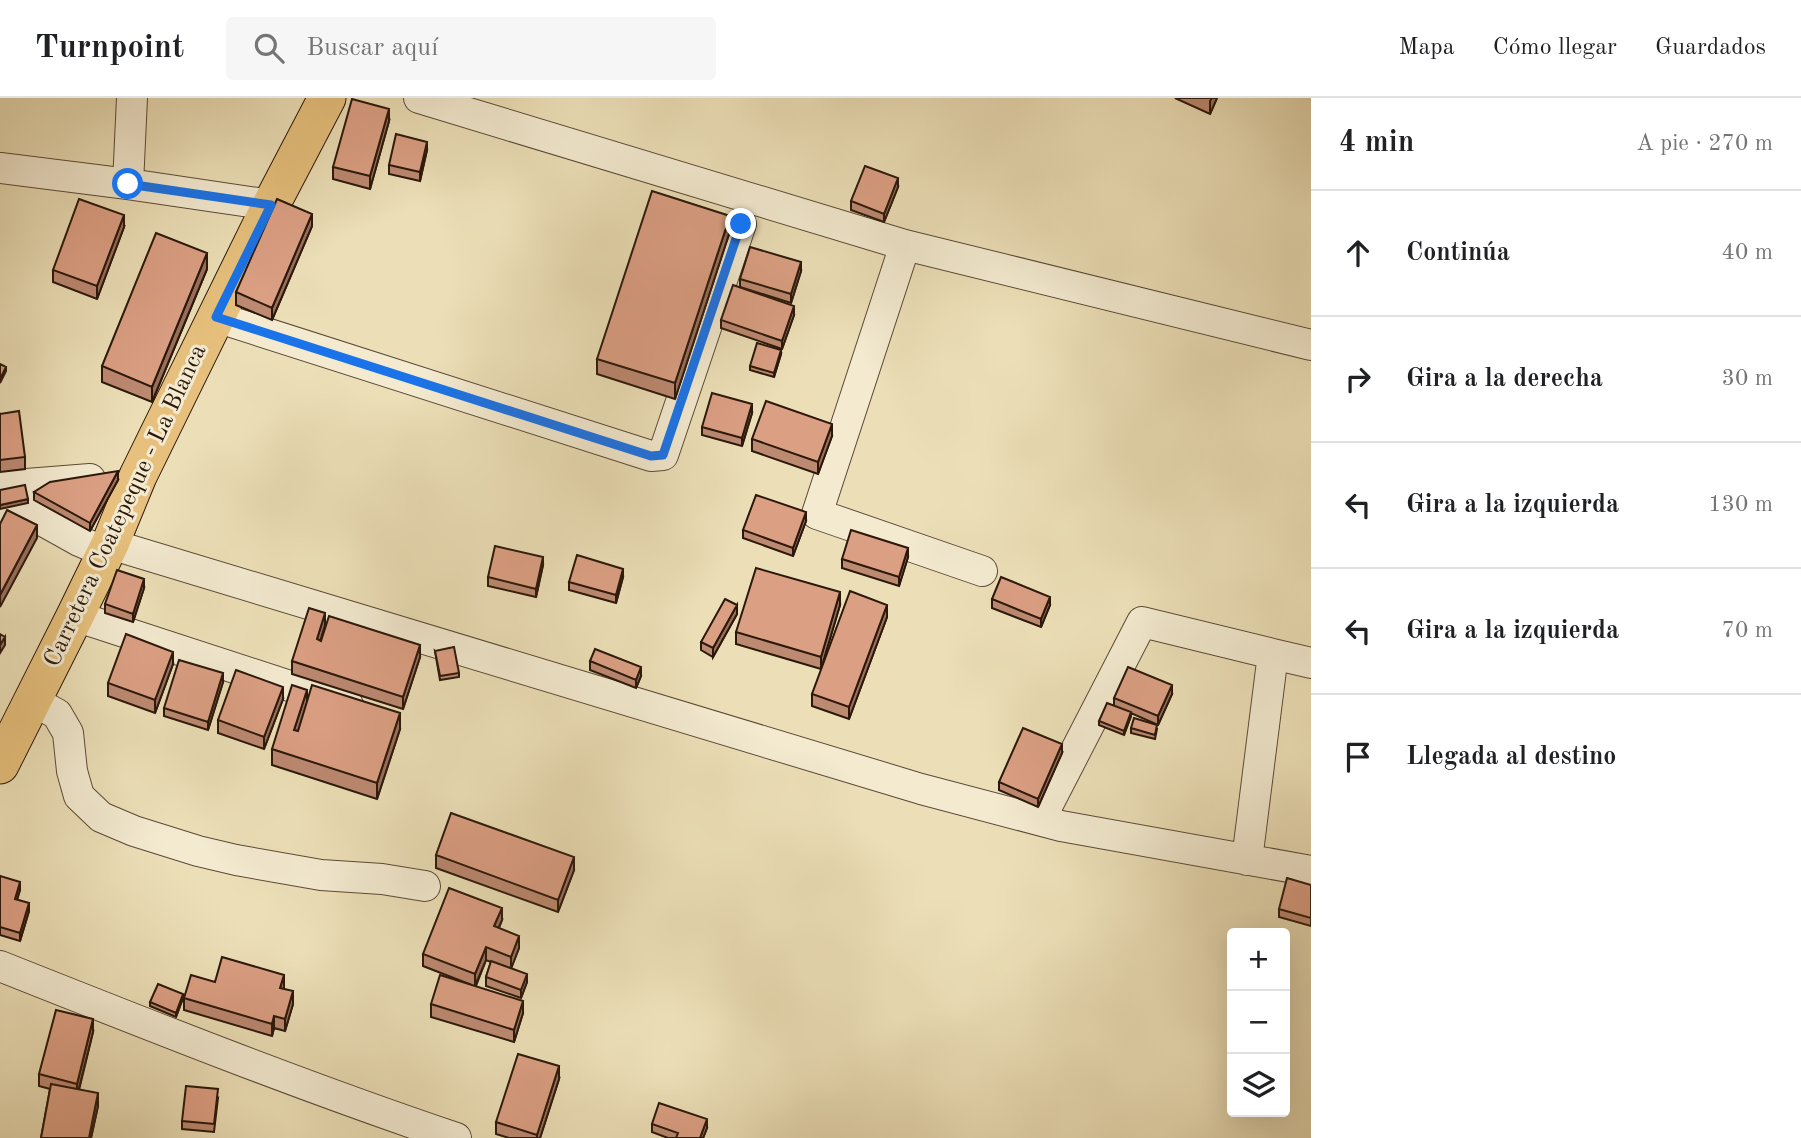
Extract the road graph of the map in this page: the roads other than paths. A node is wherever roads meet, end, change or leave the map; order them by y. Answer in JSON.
{"nodes":[{"id":1,"x":132,"y":98,"type":"edge"},
{"id":2,"x":327,"y":98,"type":"edge"},
{"id":3,"x":419,"y":98,"type":"edge"},
{"id":4,"x":0,"y":167,"type":"edge"},
{"id":5,"x":128,"y":184,"type":"junction"},
{"id":6,"x":271,"y":205,"type":"junction"},
{"id":7,"x":741,"y":224,"type":"dead end"},
{"id":8,"x":905,"y":245,"type":"junction"},
{"id":9,"x":216,"y":317,"type":"junction"},
{"id":10,"x":1311,"y":345,"type":"edge"},
{"id":11,"x":138,"y":476,"type":"junction"},
{"id":12,"x":0,"y":486,"type":"edge"},
{"id":13,"x":0,"y":514,"type":"edge"},
{"id":14,"x":107,"y":548,"type":"junction"},
{"id":15,"x":982,"y":570,"type":"dead end"},
{"id":16,"x":75,"y":616,"type":"junction"},
{"id":17,"x":1273,"y":654,"type":"junction"},
{"id":18,"x":1311,"y":663,"type":"edge"},
{"id":19,"x":33,"y":701,"type":"junction"},
{"id":20,"x":380,"y":715,"type":"edge"},
{"id":21,"x":0,"y":765,"type":"edge"},
{"id":22,"x":1040,"y":820,"type":"junction"},
{"id":23,"x":1247,"y":860,"type":"junction"},
{"id":24,"x":1311,"y":871,"type":"edge"},
{"id":25,"x":425,"y":886,"type":"dead end"},
{"id":26,"x":0,"y":966,"type":"edge"},
{"id":27,"x":456,"y":1138,"type":"edge"}],
"edges":[{"from":1,"to":5,"type":"street"},
{"from":2,"to":6,"type":"main road","name":"Carretera Coatepeque - La Blanca"},
{"from":3,"to":8,"type":"street"},
{"from":4,"to":5,"type":"street"},
{"from":5,"to":6,"type":"street"},
{"from":6,"to":9,"type":"main road","name":"Carretera Coatepeque - La Blanca"},
{"from":7,"to":9,"type":"street"},
{"from":8,"to":10,"type":"street"},
{"from":8,"to":15,"type":"street"},
{"from":9,"to":11,"type":"main road","name":"Carretera Coatepeque - La Blanca"},
{"from":11,"to":12,"type":"street"},
{"from":11,"to":14,"type":"main road","name":"Carretera Coatepeque - La Blanca"},
{"from":13,"to":14,"type":"street"},
{"from":14,"to":16,"type":"main road","name":"Carretera Coatepeque - La Blanca"},
{"from":14,"to":22,"type":"street"},
{"from":16,"to":19,"type":"main road","name":"Carretera Coatepeque - La Blanca"},
{"from":16,"to":20,"type":"street"},
{"from":17,"to":18,"type":"street"},
{"from":17,"to":22,"type":"street"},
{"from":17,"to":23,"type":"street"},
{"from":19,"to":21,"type":"main road","name":"Carretera Coatepeque - La Blanca"},
{"from":19,"to":25,"type":"street"},
{"from":22,"to":23,"type":"street"},
{"from":23,"to":24,"type":"street"},
{"from":26,"to":27,"type":"street"}]}
